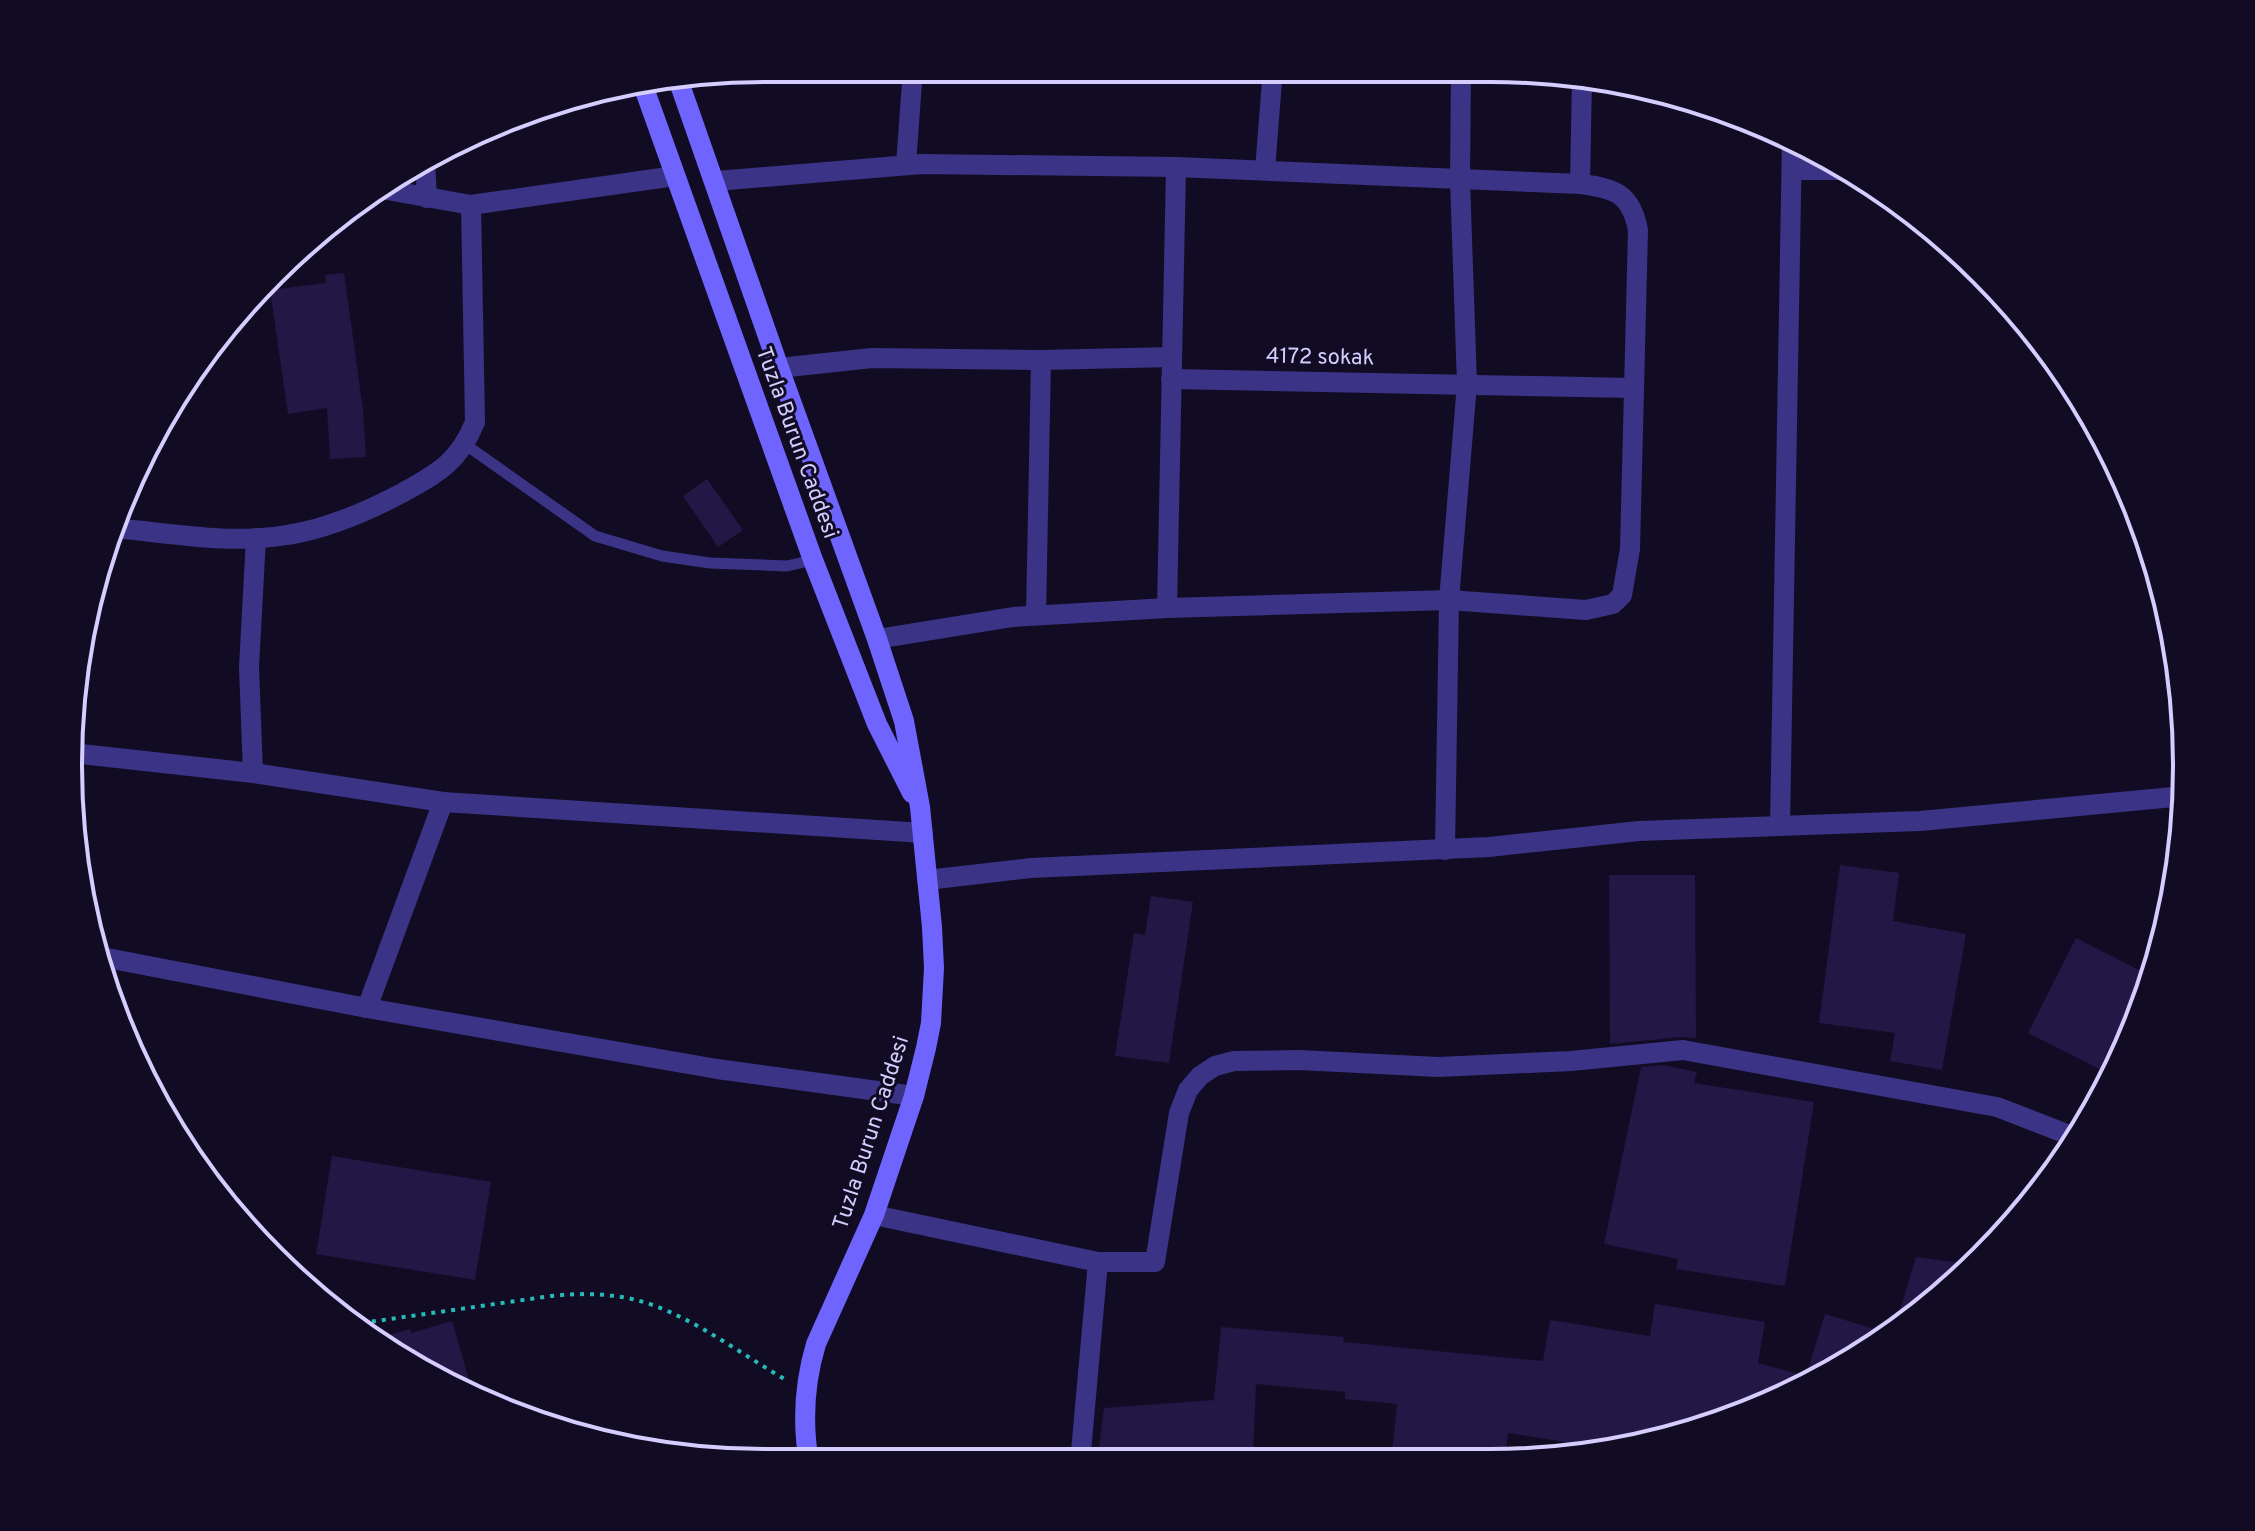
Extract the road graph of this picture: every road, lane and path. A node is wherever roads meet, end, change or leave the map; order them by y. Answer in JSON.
{"nodes":[{"id":1,"x":912,"y":82,"type":"edge"},
{"id":2,"x":1272,"y":82,"type":"edge"},
{"id":3,"x":1461,"y":82,"type":"edge"},
{"id":4,"x":681,"y":87,"type":"edge"},
{"id":5,"x":1582,"y":88,"type":"edge"},
{"id":6,"x":646,"y":93,"type":"edge"},
{"id":7,"x":1792,"y":152,"type":"edge"},
{"id":8,"x":906,"y":165,"type":"junction"},
{"id":9,"x":1176,"y":167,"type":"junction"},
{"id":10,"x":1265,"y":170,"type":"junction"},
{"id":11,"x":1792,"y":170,"type":"junction"},
{"id":12,"x":1824,"y":170,"type":"edge"},
{"id":13,"x":426,"y":173,"type":"edge"},
{"id":14,"x":675,"y":176,"type":"junction"},
{"id":15,"x":1460,"y":180,"type":"junction"},
{"id":16,"x":716,"y":181,"type":"junction"},
{"id":17,"x":1580,"y":184,"type":"junction"},
{"id":18,"x":395,"y":192,"type":"edge"},
{"id":19,"x":427,"y":198,"type":"junction"},
{"id":20,"x":471,"y":205,"type":"junction"},
{"id":21,"x":1172,"y":357,"type":"junction"},
{"id":22,"x":1041,"y":360,"type":"junction"},
{"id":23,"x":779,"y":368,"type":"junction"},
{"id":24,"x":1171,"y":379,"type":"junction"},
{"id":25,"x":1467,"y":384,"type":"junction"},
{"id":26,"x":1633,"y":388,"type":"junction"},
{"id":27,"x":466,"y":445,"type":"junction"},
{"id":28,"x":125,"y":529,"type":"edge"},
{"id":29,"x":256,"y":538,"type":"junction"},
{"id":30,"x":813,"y":560,"type":"junction"},
{"id":31,"x":1449,"y":600,"type":"junction"},
{"id":32,"x":1167,"y":608,"type":"junction"},
{"id":33,"x":1036,"y":615,"type":"junction"},
{"id":34,"x":877,"y":639,"type":"junction"},
{"id":35,"x":82,"y":754,"type":"edge"},
{"id":36,"x":253,"y":773,"type":"junction"},
{"id":37,"x":2172,"y":797,"type":"edge"},
{"id":38,"x":443,"y":802,"type":"junction"},
{"id":39,"x":920,"y":807,"type":"junction"},
{"id":40,"x":1780,"y":826,"type":"junction"},
{"id":41,"x":923,"y":833,"type":"junction"},
{"id":42,"x":1445,"y":850,"type":"junction"},
{"id":43,"x":927,"y":880,"type":"junction"},
{"id":44,"x":110,"y":959,"type":"edge"},
{"id":45,"x":367,"y":1008,"type":"junction"},
{"id":46,"x":914,"y":1096,"type":"junction"},
{"id":47,"x":2065,"y":1133,"type":"edge"},
{"id":48,"x":874,"y":1215,"type":"junction"},
{"id":49,"x":1098,"y":1262,"type":"junction"},
{"id":50,"x":369,"y":1322,"type":"edge"},
{"id":51,"x":805,"y":1391,"type":"junction"},
{"id":52,"x":807,"y":1449,"type":"edge"},
{"id":53,"x":1081,"y":1449,"type":"edge"}],
"edges":[{"from":1,"to":8,"type":"street"},
{"from":2,"to":10,"type":"street"},
{"from":3,"to":15,"type":"street"},
{"from":4,"to":16,"type":"main road","name":"Tuzla Burun Caddesi"},
{"from":5,"to":17,"type":"street"},
{"from":6,"to":14,"type":"main road","name":"Tuzla Burun Caddesi"},
{"from":7,"to":11,"type":"street"},
{"from":8,"to":9,"type":"street"},
{"from":8,"to":16,"type":"street"},
{"from":9,"to":10,"type":"street"},
{"from":9,"to":21,"type":"street"},
{"from":10,"to":15,"type":"street"},
{"from":11,"to":12,"type":"street"},
{"from":11,"to":40,"type":"street"},
{"from":13,"to":19,"type":"street"},
{"from":14,"to":20,"type":"street"},
{"from":14,"to":30,"type":"main road","name":"Tuzla Burun Caddesi"},
{"from":15,"to":17,"type":"street"},
{"from":15,"to":25,"type":"street"},
{"from":16,"to":23,"type":"main road","name":"Tuzla Burun Caddesi"},
{"from":17,"to":26,"type":"street"},
{"from":18,"to":19,"type":"street"},
{"from":19,"to":20,"type":"street"},
{"from":20,"to":27,"type":"street"},
{"from":21,"to":22,"type":"street"},
{"from":21,"to":24,"type":"street"},
{"from":22,"to":23,"type":"street"},
{"from":22,"to":33,"type":"street"},
{"from":23,"to":34,"type":"main road","name":"Tuzla Burun Caddesi"},
{"from":24,"to":25,"type":"street","name":"4172 sokak"},
{"from":24,"to":32,"type":"street"},
{"from":25,"to":26,"type":"street","name":"4172 sokak"},
{"from":25,"to":31,"type":"street"},
{"from":26,"to":31,"type":"street"},
{"from":27,"to":29,"type":"street"},
{"from":27,"to":30,"type":"lane"},
{"from":28,"to":29,"type":"street"},
{"from":29,"to":36,"type":"street"},
{"from":30,"to":39,"type":"main road","name":"Tuzla Burun Caddesi"},
{"from":31,"to":32,"type":"street"},
{"from":31,"to":42,"type":"street"},
{"from":32,"to":33,"type":"street"},
{"from":33,"to":34,"type":"street"},
{"from":34,"to":39,"type":"main road","name":"Tuzla Burun Caddesi"},
{"from":35,"to":36,"type":"street"},
{"from":36,"to":38,"type":"street"},
{"from":37,"to":40,"type":"street"},
{"from":38,"to":41,"type":"street"},
{"from":38,"to":45,"type":"street"},
{"from":39,"to":41,"type":"main road","name":"Tuzla Burun Caddesi"},
{"from":40,"to":42,"type":"street"},
{"from":41,"to":43,"type":"main road","name":"Tuzla Burun Caddesi"},
{"from":42,"to":43,"type":"street"},
{"from":43,"to":46,"type":"main road","name":"Tuzla Burun Caddesi"},
{"from":44,"to":45,"type":"street"},
{"from":45,"to":46,"type":"street"},
{"from":46,"to":48,"type":"main road","name":"Tuzla Burun Caddesi"},
{"from":47,"to":49,"type":"street"},
{"from":48,"to":49,"type":"street"},
{"from":48,"to":51,"type":"main road","name":"Tuzla Burun Caddesi"},
{"from":49,"to":53,"type":"street"},
{"from":50,"to":51,"type":"path"},
{"from":51,"to":52,"type":"main road","name":"Tuzla Burun Caddesi"}]}
